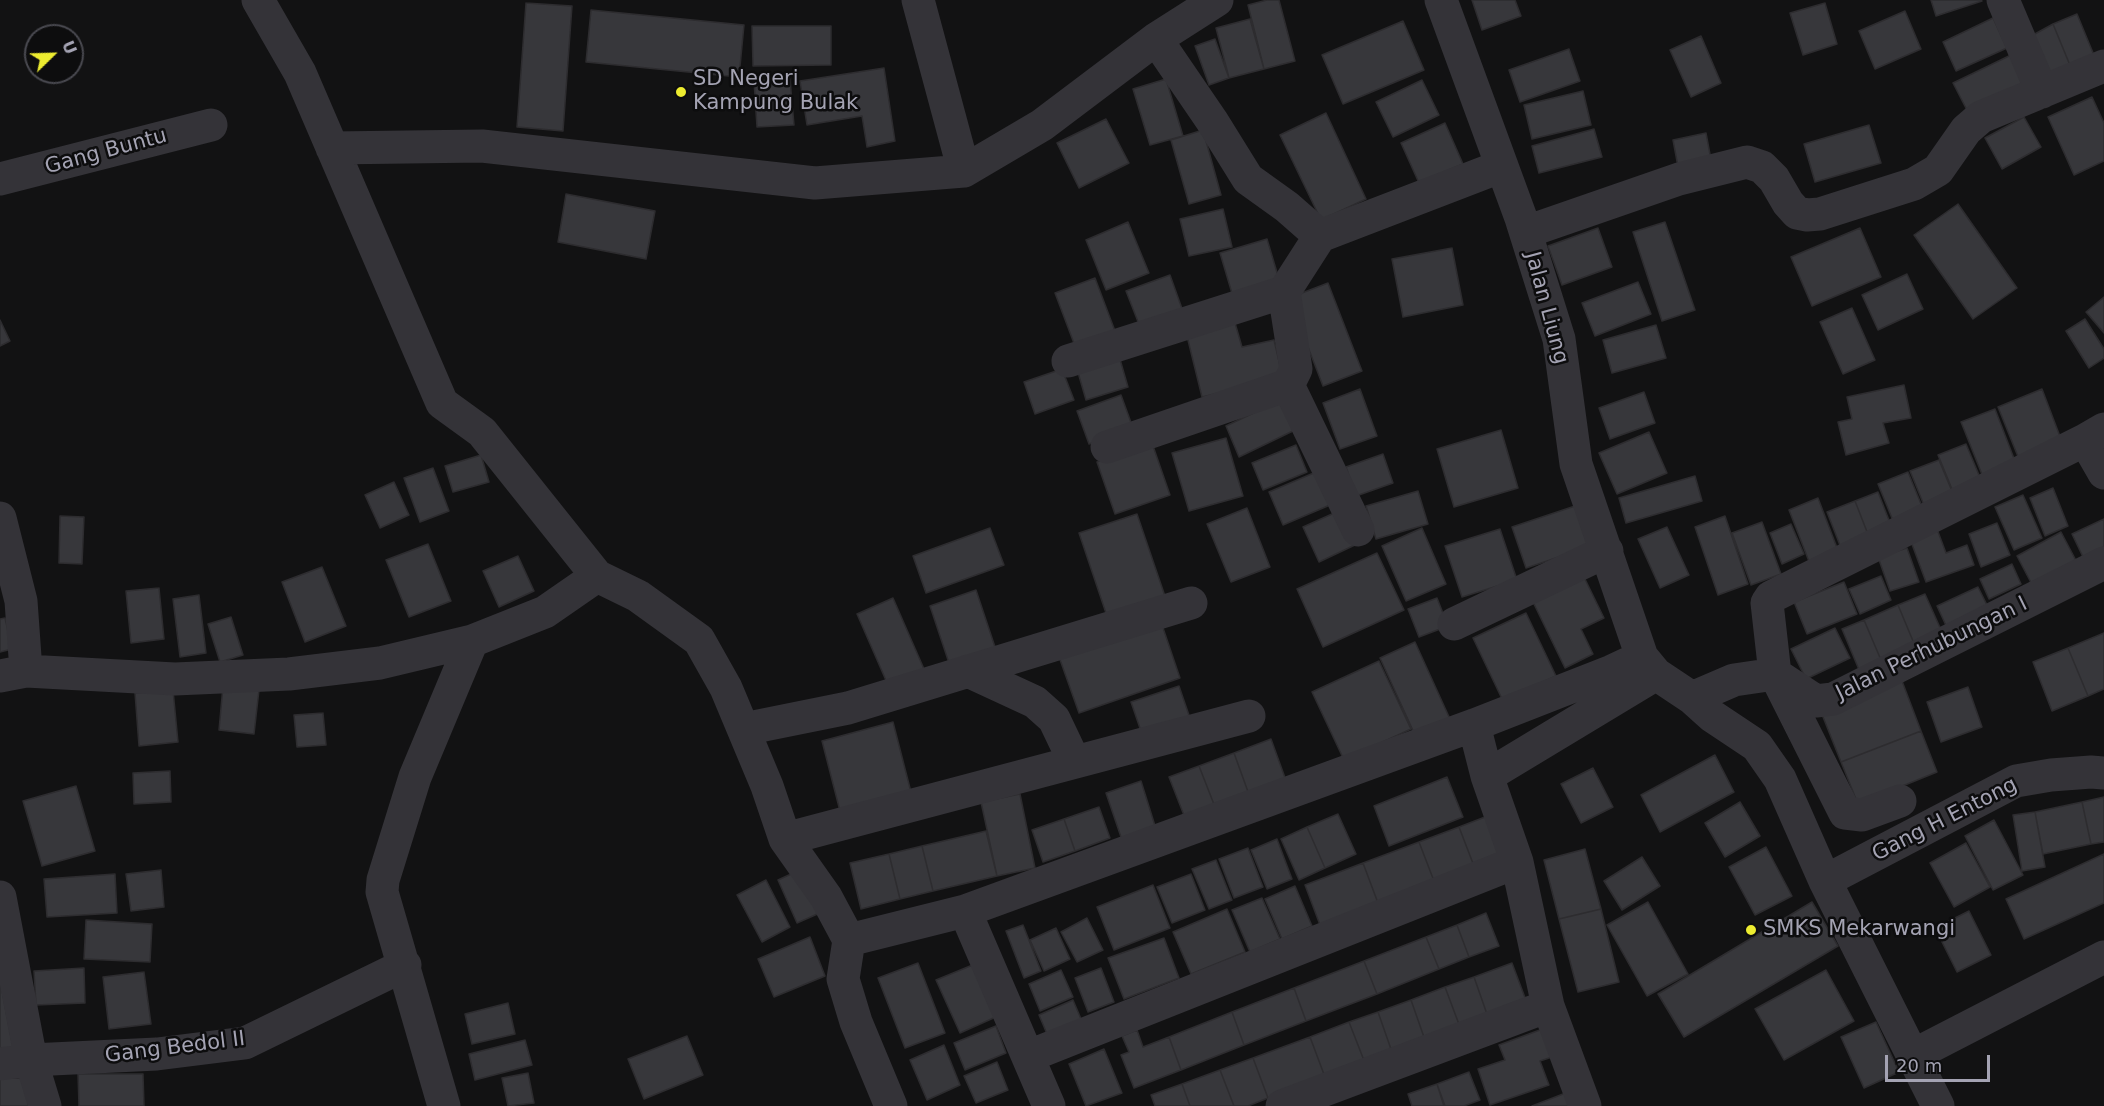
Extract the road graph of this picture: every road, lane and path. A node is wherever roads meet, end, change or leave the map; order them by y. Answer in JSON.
{"nodes":[{"id":1,"x":258,"y":0,"type":"edge"},
{"id":2,"x":918,"y":0,"type":"edge"},
{"id":3,"x":1217,"y":0,"type":"edge"},
{"id":4,"x":1441,"y":0,"type":"edge"},
{"id":5,"x":2003,"y":0,"type":"edge"},
{"id":6,"x":1156,"y":39,"type":"junction"},
{"id":7,"x":2104,"y":66,"type":"edge"},
{"id":8,"x":2042,"y":92,"type":"junction"},
{"id":9,"x":211,"y":124,"type":"dead end"},
{"id":10,"x":332,"y":148,"type":"junction"},
{"id":11,"x":1502,"y":166,"type":"junction"},
{"id":12,"x":964,"y":171,"type":"junction"},
{"id":13,"x":0,"y":179,"type":"edge"},
{"id":14,"x":1526,"y":232,"type":"junction"},
{"id":15,"x":1320,"y":236,"type":"junction"},
{"id":16,"x":1284,"y":292,"type":"junction"},
{"id":17,"x":1068,"y":361,"type":"dead end"},
{"id":18,"x":1288,"y":385,"type":"junction"},
{"id":19,"x":2094,"y":434,"type":"edge"},
{"id":20,"x":1107,"y":447,"type":"dead end"},
{"id":21,"x":2104,"y":473,"type":"edge"},
{"id":22,"x":0,"y":518,"type":"edge"},
{"id":23,"x":1358,"y":530,"type":"dead end"},
{"id":24,"x":1607,"y":551,"type":"junction"},
{"id":25,"x":2104,"y":564,"type":"edge"},
{"id":26,"x":597,"y":576,"type":"junction"},
{"id":27,"x":1191,"y":603,"type":"dead end"},
{"id":28,"x":1454,"y":624,"type":"dead end"},
{"id":29,"x":472,"y":641,"type":"junction"},
{"id":30,"x":1649,"y":666,"type":"junction"},
{"id":31,"x":968,"y":672,"type":"junction"},
{"id":32,"x":13,"y":674,"type":"edge"},
{"id":33,"x":1775,"y":674,"type":"junction"},
{"id":34,"x":1692,"y":698,"type":"junction"},
{"id":35,"x":1249,"y":717,"type":"dead end"},
{"id":36,"x":1474,"y":725,"type":"junction"},
{"id":37,"x":744,"y":729,"type":"junction"},
{"id":38,"x":1074,"y":761,"type":"junction"},
{"id":39,"x":2104,"y":773,"type":"edge"},
{"id":40,"x":1487,"y":776,"type":"junction"},
{"id":41,"x":1900,"y":801,"type":"dead end"},
{"id":42,"x":785,"y":839,"type":"junction"},
{"id":43,"x":1517,"y":862,"type":"junction"},
{"id":44,"x":1825,"y":881,"type":"junction"},
{"id":45,"x":0,"y":897,"type":"edge"},
{"id":46,"x":965,"y":911,"type":"junction"},
{"id":47,"x":849,"y":940,"type":"junction"},
{"id":48,"x":2104,"y":957,"type":"edge"},
{"id":49,"x":405,"y":965,"type":"junction"},
{"id":50,"x":1548,"y":1006,"type":"junction"},
{"id":51,"x":1029,"y":1056,"type":"junction"},
{"id":52,"x":1912,"y":1056,"type":"junction"},
{"id":53,"x":15,"y":1062,"type":"edge"},
{"id":54,"x":45,"y":1106,"type":"edge"},
{"id":55,"x":444,"y":1106,"type":"edge"},
{"id":56,"x":891,"y":1106,"type":"edge"},
{"id":57,"x":1049,"y":1106,"type":"edge"},
{"id":58,"x":1282,"y":1106,"type":"edge"},
{"id":59,"x":1585,"y":1106,"type":"edge"},
{"id":60,"x":1938,"y":1106,"type":"edge"}],
"edges":[{"from":1,"to":10,"type":"street"},
{"from":2,"to":12,"type":"street"},
{"from":3,"to":6,"type":"street"},
{"from":4,"to":11,"type":"street","name":"Jalan Liung"},
{"from":5,"to":8,"type":"street"},
{"from":6,"to":12,"type":"street"},
{"from":6,"to":15,"type":"street"},
{"from":7,"to":8,"type":"street"},
{"from":8,"to":14,"type":"street"},
{"from":9,"to":13,"type":"street","name":"Gang Buntu"},
{"from":10,"to":12,"type":"street"},
{"from":10,"to":26,"type":"street"},
{"from":11,"to":14,"type":"street","name":"Jalan Liung"},
{"from":11,"to":15,"type":"street"},
{"from":14,"to":24,"type":"street","name":"Jalan Liung"},
{"from":15,"to":16,"type":"street"},
{"from":16,"to":17,"type":"street"},
{"from":16,"to":18,"type":"street"},
{"from":18,"to":20,"type":"street"},
{"from":18,"to":23,"type":"street"},
{"from":19,"to":21,"type":"street"},
{"from":19,"to":33,"type":"street"},
{"from":22,"to":32,"type":"street"},
{"from":24,"to":28,"type":"street"},
{"from":24,"to":30,"type":"street","name":"Jalan Liung"},
{"from":25,"to":33,"type":"street","name":"Jalan Perhubungan I"},
{"from":26,"to":29,"type":"street"},
{"from":26,"to":37,"type":"street"},
{"from":27,"to":31,"type":"street"},
{"from":29,"to":32,"type":"street"},
{"from":29,"to":49,"type":"street"},
{"from":30,"to":34,"type":"street"},
{"from":30,"to":36,"type":"street"},
{"from":30,"to":40,"type":"street"},
{"from":31,"to":37,"type":"street"},
{"from":31,"to":38,"type":"street"},
{"from":33,"to":34,"type":"street"},
{"from":33,"to":41,"type":"street"},
{"from":34,"to":44,"type":"street"},
{"from":35,"to":38,"type":"street"},
{"from":36,"to":40,"type":"street"},
{"from":36,"to":46,"type":"street"},
{"from":37,"to":42,"type":"street"},
{"from":38,"to":42,"type":"street"},
{"from":39,"to":44,"type":"street","name":"Gang H Entong"},
{"from":40,"to":43,"type":"street"},
{"from":42,"to":47,"type":"street"},
{"from":43,"to":50,"type":"street"},
{"from":43,"to":51,"type":"street"},
{"from":44,"to":52,"type":"street"},
{"from":45,"to":53,"type":"street"},
{"from":46,"to":47,"type":"street"},
{"from":46,"to":51,"type":"street"},
{"from":47,"to":56,"type":"street"},
{"from":48,"to":52,"type":"street"},
{"from":49,"to":53,"type":"street","name":"Gang Bedol II"},
{"from":49,"to":55,"type":"street"},
{"from":50,"to":58,"type":"street"},
{"from":50,"to":59,"type":"street"},
{"from":51,"to":57,"type":"street"},
{"from":52,"to":60,"type":"street"},
{"from":53,"to":54,"type":"street"}]}
